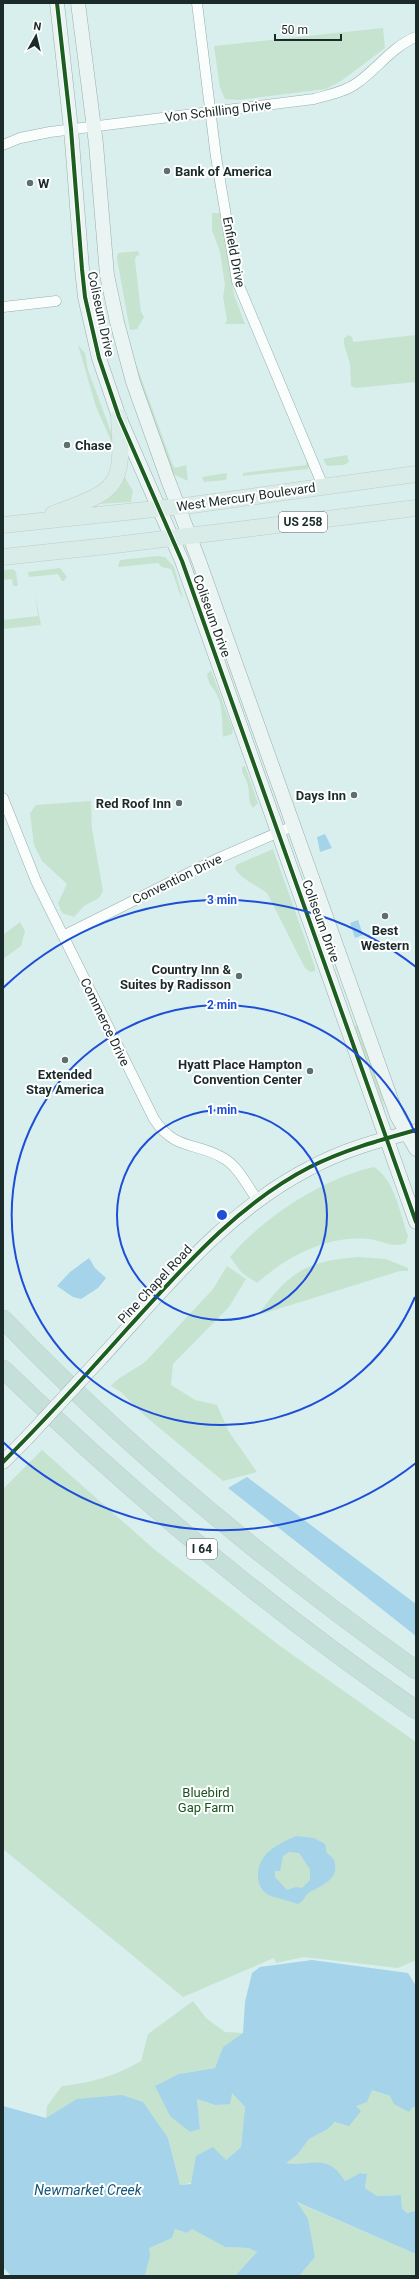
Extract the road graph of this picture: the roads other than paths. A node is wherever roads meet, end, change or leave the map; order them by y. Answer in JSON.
{"nodes":[{"id":1,"x":57,"y":3,"type":"edge"},
{"id":2,"x":78,"y":3,"type":"edge"},
{"id":3,"x":197,"y":3,"type":"edge"},
{"id":4,"x":416,"y":37,"type":"edge"},
{"id":5,"x":210,"y":112,"type":"junction"},
{"id":6,"x":93,"y":127,"type":"junction"},
{"id":7,"x":71,"y":129,"type":"junction"},
{"id":8,"x":3,"y":145,"type":"edge"},
{"id":9,"x":56,"y":301,"type":"dead end"},
{"id":10,"x":3,"y":307,"type":"edge"},
{"id":11,"x":119,"y":417,"type":"junction"},
{"id":12,"x":416,"y":474,"type":"edge"},
{"id":13,"x":323,"y":486,"type":"junction"},
{"id":14,"x":178,"y":506,"type":"junction"},
{"id":15,"x":416,"y":508,"type":"edge"},
{"id":16,"x":160,"y":509,"type":"junction"},
{"id":17,"x":29,"y":522,"type":"junction"},
{"id":18,"x":3,"y":525,"type":"edge"},
{"id":19,"x":189,"y":536,"type":"junction"},
{"id":20,"x":173,"y":538,"type":"junction"},
{"id":21,"x":3,"y":557,"type":"edge"},
{"id":22,"x":3,"y":798,"type":"edge"},
{"id":23,"x":293,"y":826,"type":"junction"},
{"id":24,"x":278,"y":832,"type":"junction"},
{"id":25,"x":63,"y":936,"type":"junction"},
{"id":26,"x":411,"y":1132,"type":"edge"},
{"id":27,"x":387,"y":1138,"type":"junction"},
{"id":28,"x":416,"y":1149,"type":"edge"},
{"id":29,"x":258,"y":1201,"type":"junction"},
{"id":30,"x":416,"y":1222,"type":"edge"},
{"id":31,"x":3,"y":1319,"type":"edge"},
{"id":32,"x":3,"y":1369,"type":"edge"},
{"id":33,"x":3,"y":1462,"type":"edge"},
{"id":34,"x":358,"y":1629,"type":"junction"},
{"id":35,"x":416,"y":1664,"type":"edge"},
{"id":36,"x":416,"y":1670,"type":"edge"},
{"id":37,"x":416,"y":1710,"type":"edge"}],
"edges":[{"from":1,"to":7,"type":"street","name":"Coliseum Drive"},
{"from":2,"to":6,"type":"street","name":"Coliseum Drive"},
{"from":3,"to":5,"type":"street","name":"Enfield Drive"},
{"from":4,"to":5,"type":"street","name":"Von Schilling Drive"},
{"from":5,"to":6,"type":"street","name":"Von Schilling Drive"},
{"from":5,"to":13,"type":"street","name":"Enfield Drive"},
{"from":6,"to":7,"type":"street","name":"Von Schilling Drive"},
{"from":6,"to":14,"type":"street","name":"Coliseum Drive"},
{"from":7,"to":8,"type":"street","name":"Von Schilling Drive"},
{"from":7,"to":11,"type":"street","name":"Coliseum Drive"},
{"from":9,"to":10,"type":"street"},
{"from":11,"to":16,"type":"street","name":"Coliseum Drive"},
{"from":11,"to":17,"type":"main road"},
{"from":12,"to":13,"type":"main road","name":"West Mercury Boulevard","number":"US 258"},
{"from":13,"to":14,"type":"main road","name":"West Mercury Boulevard","number":"US 258"},
{"from":14,"to":16,"type":"main road","name":"West Mercury Boulevard","number":"US 258"},
{"from":14,"to":19,"type":"street","name":"Coliseum Drive"},
{"from":15,"to":19,"type":"main road","number":"US 258"},
{"from":16,"to":17,"type":"main road","name":"West Mercury Boulevard","number":"US 258"},
{"from":16,"to":20,"type":"street","name":"Coliseum Drive"},
{"from":17,"to":18,"type":"main road","name":"West Mercury Boulevard","number":"US 258"},
{"from":19,"to":20,"type":"main road","number":"US 258"},
{"from":19,"to":23,"type":"street","name":"Coliseum Drive"},
{"from":20,"to":21,"type":"main road","number":"US 258"},
{"from":20,"to":24,"type":"street","name":"Coliseum Drive"},
{"from":22,"to":25,"type":"street","name":"Commerce Drive"},
{"from":23,"to":24,"type":"street","name":"Convention Drive"},
{"from":23,"to":26,"type":"street","name":"Coliseum Drive"},
{"from":24,"to":25,"type":"street","name":"Convention Drive"},
{"from":24,"to":27,"type":"street","name":"Coliseum Drive"},
{"from":25,"to":29,"type":"street","name":"Commerce Drive"},
{"from":26,"to":27,"type":"street","name":"Pine Chapel Road"},
{"from":26,"to":28,"type":"street","name":"Coliseum Drive"},
{"from":27,"to":29,"type":"street","name":"Pine Chapel Road"},
{"from":27,"to":30,"type":"street","name":"Coliseum Drive"},
{"from":29,"to":33,"type":"street","name":"Pine Chapel Road","bridge":true},
{"from":31,"to":34,"type":"highway","number":"I 64"},
{"from":32,"to":37,"type":"highway","number":"I 64"},
{"from":34,"to":35,"type":"highway"},
{"from":34,"to":36,"type":"highway","number":"I 64"}]}
